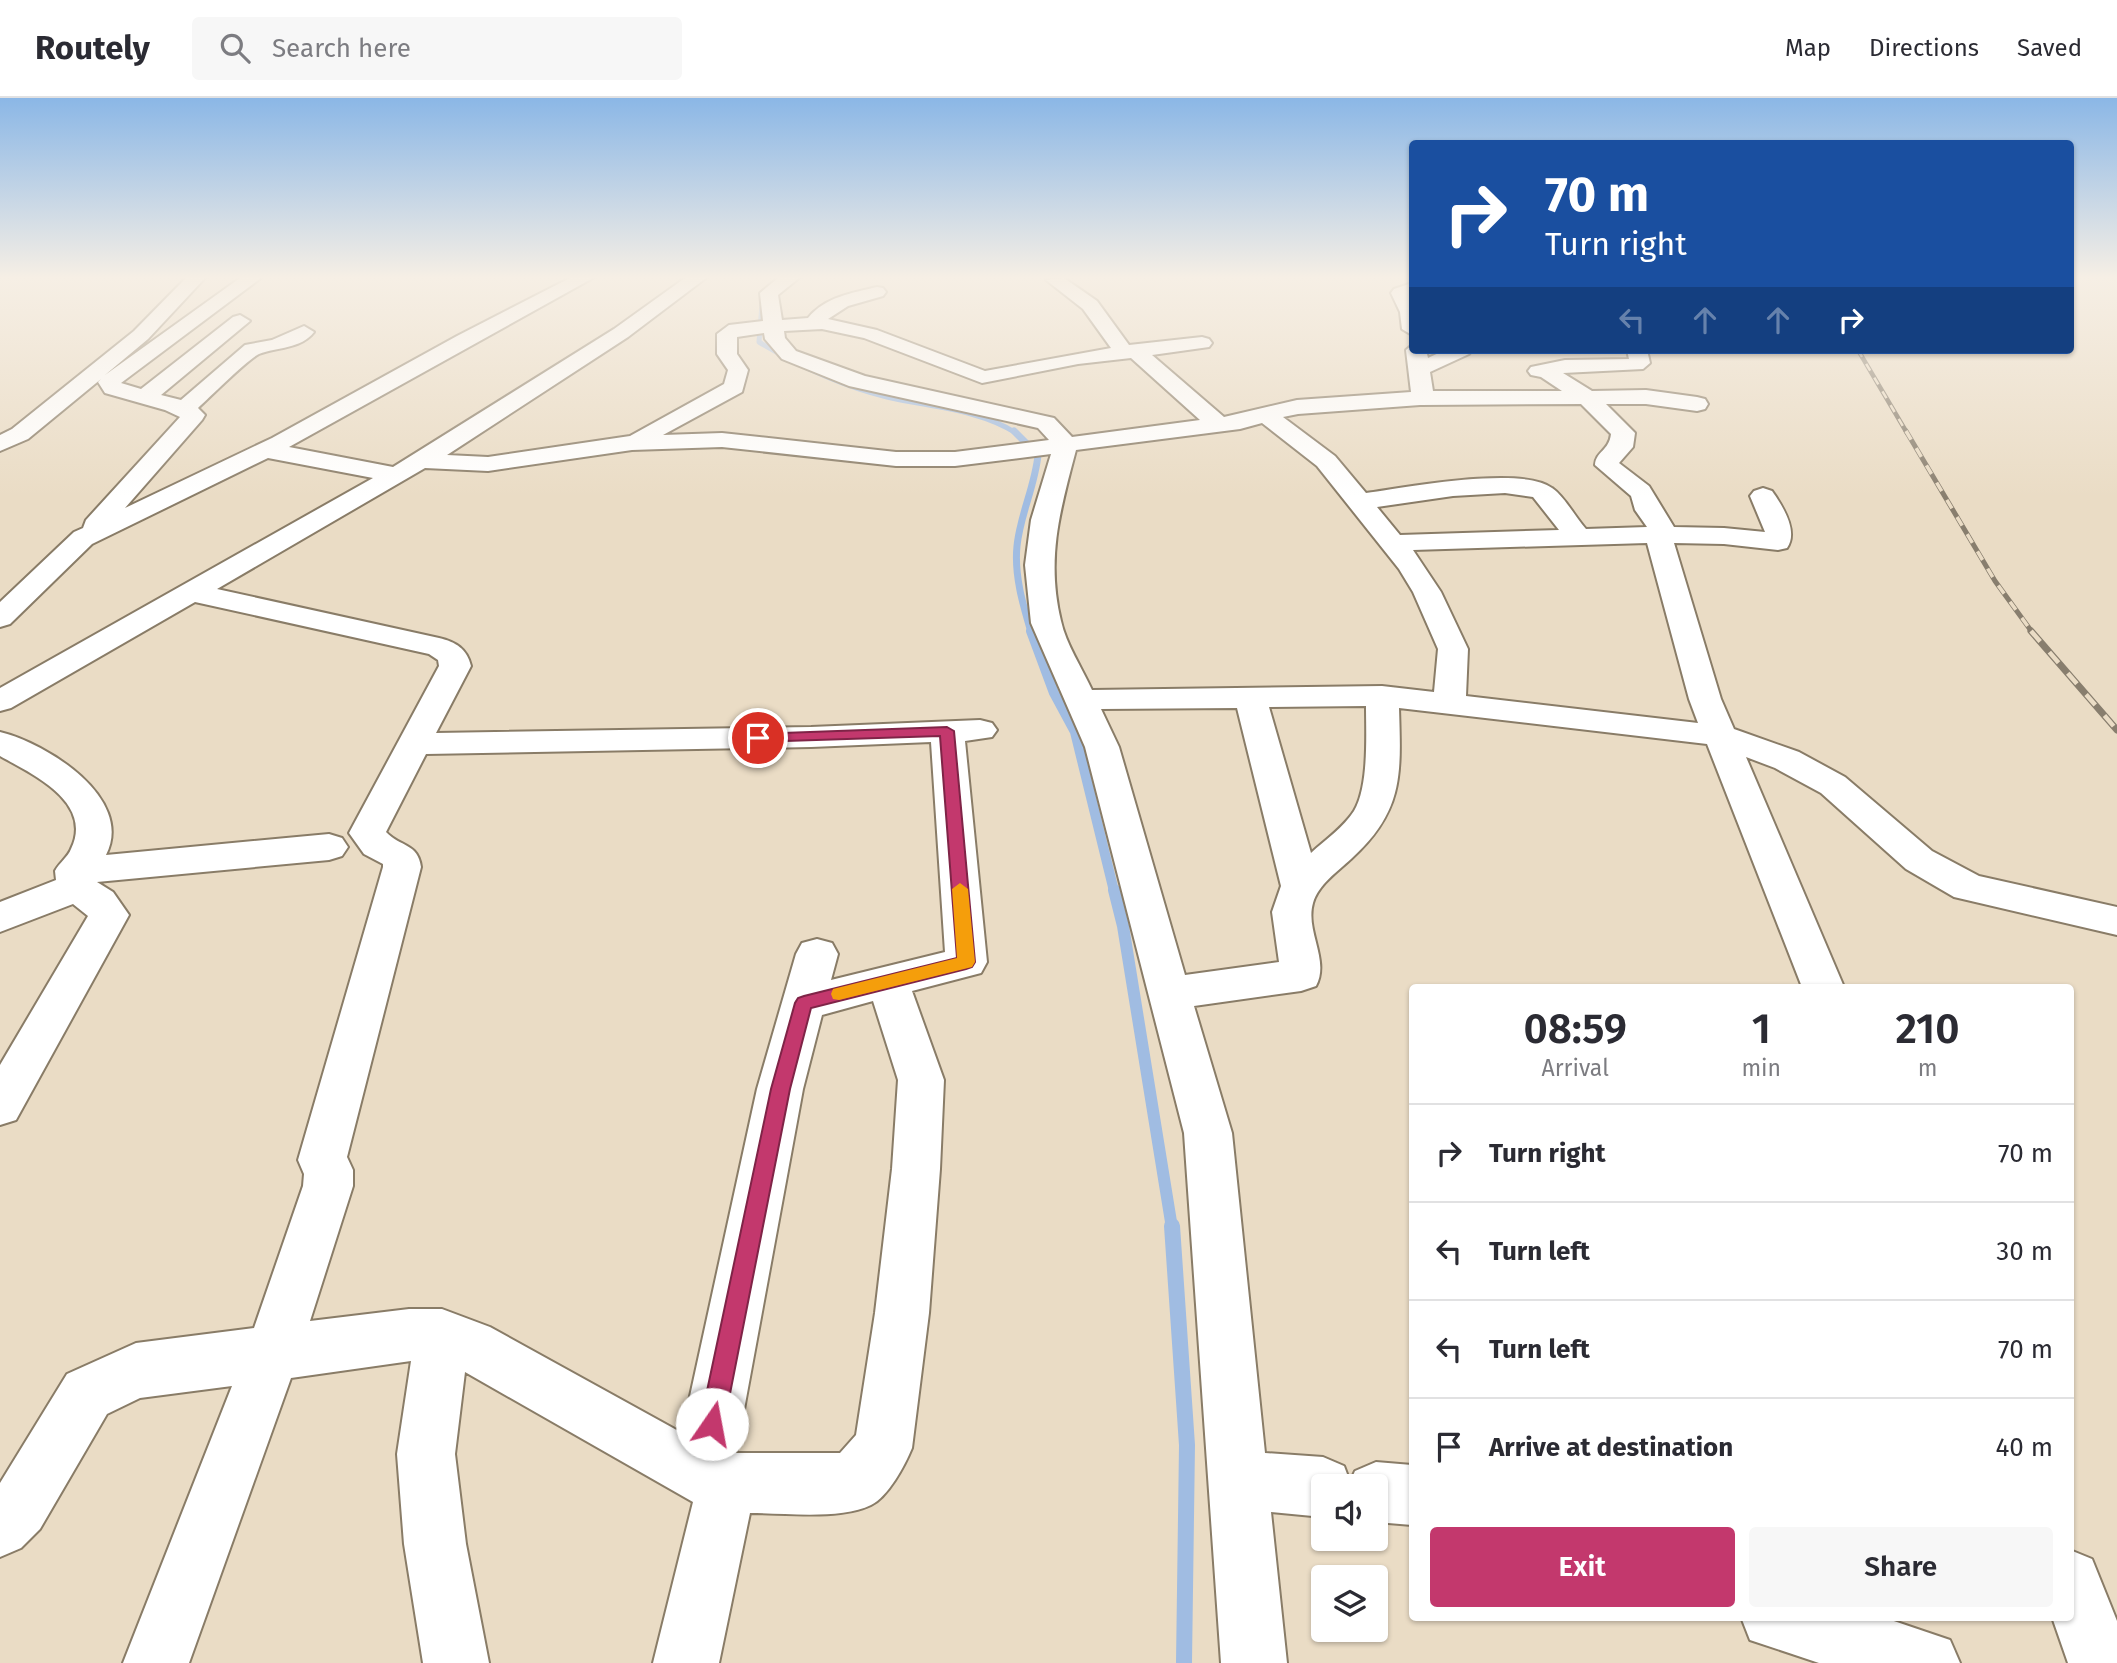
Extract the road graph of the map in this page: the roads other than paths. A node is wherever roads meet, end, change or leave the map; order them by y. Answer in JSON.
{"nodes":[{"id":1,"x":121,"y":351,"type":"edge"},
{"id":2,"x":153,"y":351,"type":"edge"},
{"id":3,"x":202,"y":351,"type":"edge"},
{"id":4,"x":250,"y":351,"type":"edge"},
{"id":5,"x":444,"y":351,"type":"edge"},
{"id":6,"x":593,"y":351,"type":"edge"},
{"id":7,"x":727,"y":351,"type":"edge"},
{"id":8,"x":786,"y":351,"type":"edge"},
{"id":9,"x":914,"y":351,"type":"edge"},
{"id":10,"x":1129,"y":351,"type":"joint"},
{"id":11,"x":1444,"y":354,"type":"edge"},
{"id":12,"x":1638,"y":354,"type":"edge"},
{"id":13,"x":1417,"y":360,"type":"edge"},
{"id":14,"x":1545,"y":370,"type":"junction"},
{"id":15,"x":145,"y":397,"type":"junction"},
{"id":16,"x":1445,"y":397,"type":"junction"},
{"id":17,"x":1420,"y":398,"type":"junction"},
{"id":18,"x":1588,"y":398,"type":"junction"},
{"id":19,"x":1697,"y":404,"type":"dead end"},
{"id":20,"x":184,"y":409,"type":"junction"},
{"id":21,"x":1266,"y":415,"type":"junction"},
{"id":22,"x":1219,"y":425,"type":"junction"},
{"id":23,"x":632,"y":443,"type":"junction"},
{"id":24,"x":0,"y":444,"type":"edge"},
{"id":25,"x":1058,"y":445,"type":"junction"},
{"id":26,"x":265,"y":450,"type":"junction"},
{"id":27,"x":421,"y":461,"type":"junction"},
{"id":28,"x":396,"y":475,"type":"junction"},
{"id":29,"x":1763,"y":496,"type":"dead end"},
{"id":30,"x":1360,"y":502,"type":"junction"},
{"id":31,"x":1662,"y":535,"type":"junction"},
{"id":32,"x":83,"y":538,"type":"junction"},
{"id":33,"x":1579,"y":538,"type":"junction"},
{"id":34,"x":1393,"y":543,"type":"junction"},
{"id":35,"x":12,"y":575,"type":"dead end"},
{"id":36,"x":190,"y":592,"type":"junction"},
{"id":37,"x":0,"y":618,"type":"edge"},
{"id":38,"x":1250,"y":696,"type":"junction"},
{"id":39,"x":1382,"y":696,"type":"junction"},
{"id":40,"x":1079,"y":700,"type":"junction"},
{"id":41,"x":0,"y":701,"type":"edge"},
{"id":42,"x":1449,"y":705,"type":"junction"},
{"id":43,"x":1721,"y":736,"type":"junction"},
{"id":44,"x":0,"y":742,"type":"edge"},
{"id":45,"x":414,"y":744,"type":"junction"},
{"id":46,"x":329,"y":846,"type":"dead end"},
{"id":47,"x":76,"y":879,"type":"junction"},
{"id":48,"x":1301,"y":888,"type":"junction"},
{"id":49,"x":0,"y":918,"type":"edge"},
{"id":50,"x":2117,"y":920,"type":"edge"},
{"id":51,"x":817,"y":954,"type":"dead end"},
{"id":52,"x":888,"y":982,"type":"junction"},
{"id":53,"x":1822,"y":984,"type":"edge"},
{"id":54,"x":1169,"y":993,"type":"junction"},
{"id":55,"x":804,"y":1003,"type":"junction"},
{"id":56,"x":0,"y":1106,"type":"edge"},
{"id":57,"x":442,"y":1335,"type":"junction"},
{"id":58,"x":272,"y":1354,"type":"junction"},
{"id":59,"x":714,"y":1479,"type":"junction"},
{"id":60,"x":1238,"y":1480,"type":"junction"},
{"id":61,"x":1311,"y":1486,"type":"edge"},
{"id":62,"x":1388,"y":1493,"type":"edge"},
{"id":63,"x":1409,"y":1495,"type":"edge"},
{"id":64,"x":0,"y":1527,"type":"edge"},
{"id":65,"x":1247,"y":1580,"type":"junction"},
{"id":66,"x":2074,"y":1592,"type":"edge"},
{"id":67,"x":1786,"y":1621,"type":"edge"},
{"id":68,"x":156,"y":1663,"type":"edge"},
{"id":69,"x":456,"y":1663,"type":"edge"},
{"id":70,"x":686,"y":1663,"type":"edge"},
{"id":71,"x":1254,"y":1663,"type":"edge"},
{"id":72,"x":1278,"y":1663,"type":"edge"},
{"id":73,"x":1927,"y":1663,"type":"edge"},
{"id":74,"x":2101,"y":1663,"type":"edge"}],
"edges":[{"from":1,"to":24,"type":"street"},
{"from":2,"to":15,"type":"street"},
{"from":3,"to":15,"type":"street"},
{"from":4,"to":20,"type":"street"},
{"from":5,"to":26,"type":"street"},
{"from":6,"to":27,"type":"street"},
{"from":7,"to":23,"type":"street"},
{"from":8,"to":25,"type":"street"},
{"from":9,"to":10,"type":"street"},
{"from":10,"to":22,"type":"street"},
{"from":11,"to":13,"type":"street"},
{"from":12,"to":14,"type":"street"},
{"from":13,"to":17,"type":"street"},
{"from":14,"to":16,"type":"street"},
{"from":14,"to":18,"type":"street"},
{"from":15,"to":20,"type":"street"},
{"from":16,"to":17,"type":"street"},
{"from":16,"to":18,"type":"street"},
{"from":17,"to":21,"type":"street"},
{"from":18,"to":19,"type":"street"},
{"from":18,"to":31,"type":"street"},
{"from":20,"to":32,"type":"street"},
{"from":21,"to":22,"type":"street"},
{"from":21,"to":30,"type":"street"},
{"from":22,"to":25,"type":"street"},
{"from":23,"to":25,"type":"street"},
{"from":23,"to":27,"type":"street"},
{"from":25,"to":40,"type":"street"},
{"from":26,"to":28,"type":"street"},
{"from":26,"to":32,"type":"street"},
{"from":27,"to":28,"type":"street"},
{"from":28,"to":36,"type":"street"},
{"from":29,"to":31,"type":"street"},
{"from":30,"to":33,"type":"street"},
{"from":30,"to":34,"type":"street"},
{"from":31,"to":33,"type":"street"},
{"from":31,"to":43,"type":"street"},
{"from":32,"to":35,"type":"street"},
{"from":32,"to":37,"type":"street"},
{"from":33,"to":34,"type":"street"},
{"from":34,"to":42,"type":"street"},
{"from":36,"to":41,"type":"street"},
{"from":36,"to":45,"type":"street"},
{"from":38,"to":39,"type":"street"},
{"from":38,"to":40,"type":"street"},
{"from":38,"to":48,"type":"street"},
{"from":39,"to":42,"type":"street"},
{"from":39,"to":48,"type":"street"},
{"from":40,"to":54,"type":"street"},
{"from":42,"to":43,"type":"street"},
{"from":43,"to":50,"type":"street"},
{"from":43,"to":53,"type":"street"},
{"from":44,"to":47,"type":"street"},
{"from":45,"to":52,"type":"street"},
{"from":45,"to":58,"type":"street"},
{"from":46,"to":47,"type":"street"},
{"from":47,"to":49,"type":"street"},
{"from":47,"to":56,"type":"street"},
{"from":48,"to":54,"type":"street"},
{"from":51,"to":55,"type":"street"},
{"from":52,"to":55,"type":"street"},
{"from":52,"to":59,"type":"street"},
{"from":54,"to":60,"type":"street"},
{"from":55,"to":59,"type":"street"},
{"from":57,"to":58,"type":"street"},
{"from":57,"to":59,"type":"street"},
{"from":57,"to":69,"type":"street"},
{"from":58,"to":64,"type":"street"},
{"from":58,"to":68,"type":"street"},
{"from":59,"to":70,"type":"street"},
{"from":60,"to":61,"type":"street"},
{"from":60,"to":65,"type":"street"},
{"from":62,"to":63,"type":"street"},
{"from":65,"to":71,"type":"street"},
{"from":65,"to":72,"type":"street"},
{"from":66,"to":74,"type":"street"},
{"from":67,"to":73,"type":"street"}]}
